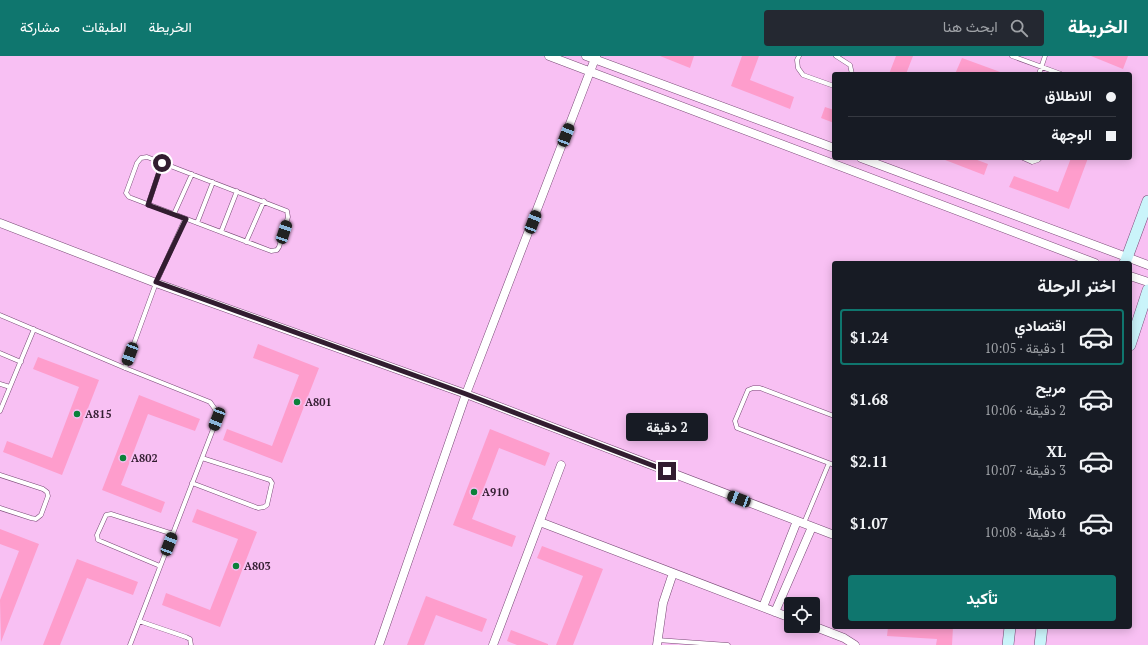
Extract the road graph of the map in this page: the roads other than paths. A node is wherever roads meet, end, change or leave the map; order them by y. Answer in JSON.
{"nodes":[{"id":1,"x":549,"y":56,"type":"edge"},
{"id":2,"x":586,"y":56,"type":"edge"},
{"id":3,"x":799,"y":56,"type":"edge"},
{"id":4,"x":836,"y":56,"type":"edge"},
{"id":5,"x":1012,"y":56,"type":"edge"},
{"id":6,"x":1046,"y":56,"type":"edge"},
{"id":7,"x":595,"y":57,"type":"edge"},
{"id":8,"x":1042,"y":67,"type":"junction"},
{"id":9,"x":590,"y":71,"type":"junction"},
{"id":10,"x":852,"y":72,"type":"edge"},
{"id":11,"x":1040,"y":72,"type":"edge"},
{"id":12,"x":1056,"y":72,"type":"edge"},
{"id":13,"x":832,"y":85,"type":"edge"},
{"id":14,"x":832,"y":147,"type":"edge"},
{"id":15,"x":865,"y":160,"type":"edge"},
{"id":16,"x":1027,"y":160,"type":"edge"},
{"id":17,"x":1038,"y":160,"type":"edge"},
{"id":18,"x":162,"y":163,"type":"junction"},
{"id":19,"x":192,"y":174,"type":"junction"},
{"id":20,"x":213,"y":182,"type":"junction"},
{"id":21,"x":237,"y":191,"type":"junction"},
{"id":22,"x":264,"y":201,"type":"junction"},
{"id":23,"x":1148,"y":201,"type":"edge"},
{"id":24,"x":148,"y":205,"type":"junction"},
{"id":25,"x":174,"y":214,"type":"junction"},
{"id":26,"x":186,"y":219,"type":"junction"},
{"id":27,"x":0,"y":223,"type":"edge"},
{"id":28,"x":197,"y":223,"type":"junction"},
{"id":29,"x":221,"y":232,"type":"junction"},
{"id":30,"x":246,"y":242,"type":"junction"},
{"id":31,"x":1126,"y":260,"type":"edge"},
{"id":32,"x":1090,"y":261,"type":"edge"},
{"id":33,"x":1132,"y":261,"type":"edge"},
{"id":34,"x":1148,"y":265,"type":"edge"},
{"id":35,"x":1132,"y":277,"type":"edge"},
{"id":36,"x":156,"y":282,"type":"junction"},
{"id":37,"x":1148,"y":282,"type":"edge"},
{"id":38,"x":1148,"y":290,"type":"edge"},
{"id":39,"x":0,"y":315,"type":"edge"},
{"id":40,"x":34,"y":329,"type":"junction"},
{"id":41,"x":1132,"y":339,"type":"edge"},
{"id":42,"x":0,"y":353,"type":"edge"},
{"id":43,"x":21,"y":362,"type":"junction"},
{"id":44,"x":125,"y":368,"type":"junction"},
{"id":45,"x":0,"y":384,"type":"edge"},
{"id":46,"x":10,"y":387,"type":"junction"},
{"id":47,"x":466,"y":394,"type":"junction"},
{"id":48,"x":0,"y":410,"type":"edge"},
{"id":49,"x":832,"y":415,"type":"edge"},
{"id":50,"x":202,"y":458,"type":"junction"},
{"id":51,"x":832,"y":464,"type":"edge"},
{"id":52,"x":561,"y":465,"type":"dead end"},
{"id":53,"x":0,"y":475,"type":"edge"},
{"id":54,"x":192,"y":483,"type":"junction"},
{"id":55,"x":0,"y":508,"type":"edge"},
{"id":56,"x":540,"y":522,"type":"junction"},
{"id":57,"x":804,"y":524,"type":"junction"},
{"id":58,"x":173,"y":534,"type":"junction"},
{"id":59,"x":832,"y":534,"type":"edge"},
{"id":60,"x":160,"y":566,"type":"junction"},
{"id":61,"x":673,"y":573,"type":"junction"},
{"id":62,"x":763,"y":607,"type":"junction"},
{"id":63,"x":775,"y":612,"type":"junction"},
{"id":64,"x":784,"y":615,"type":"edge"},
{"id":65,"x":139,"y":622,"type":"junction"},
{"id":66,"x":820,"y":629,"type":"edge"},
{"id":67,"x":1010,"y":629,"type":"edge"},
{"id":68,"x":1042,"y":629,"type":"edge"},
{"id":69,"x":657,"y":642,"type":"edge"},
{"id":70,"x":130,"y":645,"type":"edge"},
{"id":71,"x":191,"y":645,"type":"edge"},
{"id":72,"x":379,"y":645,"type":"edge"},
{"id":73,"x":493,"y":645,"type":"edge"},
{"id":74,"x":728,"y":645,"type":"edge"},
{"id":75,"x":854,"y":645,"type":"edge"},
{"id":76,"x":1008,"y":645,"type":"edge"},
{"id":77,"x":1040,"y":645,"type":"edge"}],
"edges":[{"from":1,"to":9,"type":"street"},
{"from":2,"to":7,"type":"street"},
{"from":3,"to":13,"type":"lane"},
{"from":4,"to":10,"type":"lane"},
{"from":5,"to":8,"type":"lane"},
{"from":6,"to":8,"type":"lane"},
{"from":7,"to":9,"type":"street"},
{"from":7,"to":14,"type":"street"},
{"from":8,"to":11,"type":"lane"},
{"from":8,"to":12,"type":"lane"},
{"from":9,"to":32,"type":"street"},
{"from":9,"to":47,"type":"street"},
{"from":15,"to":31,"type":"street"},
{"from":16,"to":17,"type":"lane"},
{"from":18,"to":19,"type":"lane"},
{"from":18,"to":24,"type":"lane"},
{"from":18,"to":24,"type":"lane"},
{"from":19,"to":20,"type":"lane"},
{"from":19,"to":25,"type":"lane"},
{"from":20,"to":21,"type":"lane"},
{"from":20,"to":28,"type":"lane"},
{"from":21,"to":22,"type":"lane"},
{"from":21,"to":29,"type":"lane"},
{"from":22,"to":30,"type":"lane"},
{"from":22,"to":30,"type":"lane"},
{"from":23,"to":31,"type":"street"},
{"from":24,"to":25,"type":"lane"},
{"from":25,"to":26,"type":"lane"},
{"from":26,"to":28,"type":"lane"},
{"from":26,"to":36,"type":"lane"},
{"from":27,"to":36,"type":"street"},
{"from":28,"to":29,"type":"lane"},
{"from":29,"to":30,"type":"lane"},
{"from":33,"to":34,"type":"street"},
{"from":35,"to":37,"type":"street"},
{"from":36,"to":44,"type":"lane"},
{"from":36,"to":47,"type":"street"},
{"from":38,"to":41,"type":"street"},
{"from":39,"to":40,"type":"lane"},
{"from":40,"to":43,"type":"lane"},
{"from":40,"to":44,"type":"lane"},
{"from":42,"to":43,"type":"lane"},
{"from":43,"to":46,"type":"lane"},
{"from":44,"to":50,"type":"lane"},
{"from":45,"to":46,"type":"lane"},
{"from":46,"to":48,"type":"lane"},
{"from":47,"to":57,"type":"street"},
{"from":47,"to":72,"type":"street"},
{"from":49,"to":51,"type":"lane"},
{"from":50,"to":54,"type":"lane"},
{"from":50,"to":54,"type":"lane"},
{"from":51,"to":57,"type":"lane"},
{"from":52,"to":56,"type":"street"},
{"from":53,"to":55,"type":"lane"},
{"from":54,"to":58,"type":"lane"},
{"from":56,"to":61,"type":"street"},
{"from":56,"to":73,"type":"street"},
{"from":57,"to":59,"type":"street"},
{"from":57,"to":62,"type":"street"},
{"from":57,"to":63,"type":"street"},
{"from":58,"to":60,"type":"lane"},
{"from":58,"to":60,"type":"lane"},
{"from":60,"to":65,"type":"lane"},
{"from":61,"to":62,"type":"street"},
{"from":61,"to":69,"type":"street"},
{"from":62,"to":63,"type":"street"},
{"from":63,"to":64,"type":"street"},
{"from":65,"to":70,"type":"lane"},
{"from":65,"to":71,"type":"lane"},
{"from":66,"to":75,"type":"street"},
{"from":67,"to":76,"type":"street"},
{"from":68,"to":77,"type":"street"},
{"from":69,"to":74,"type":"lane"}]}
